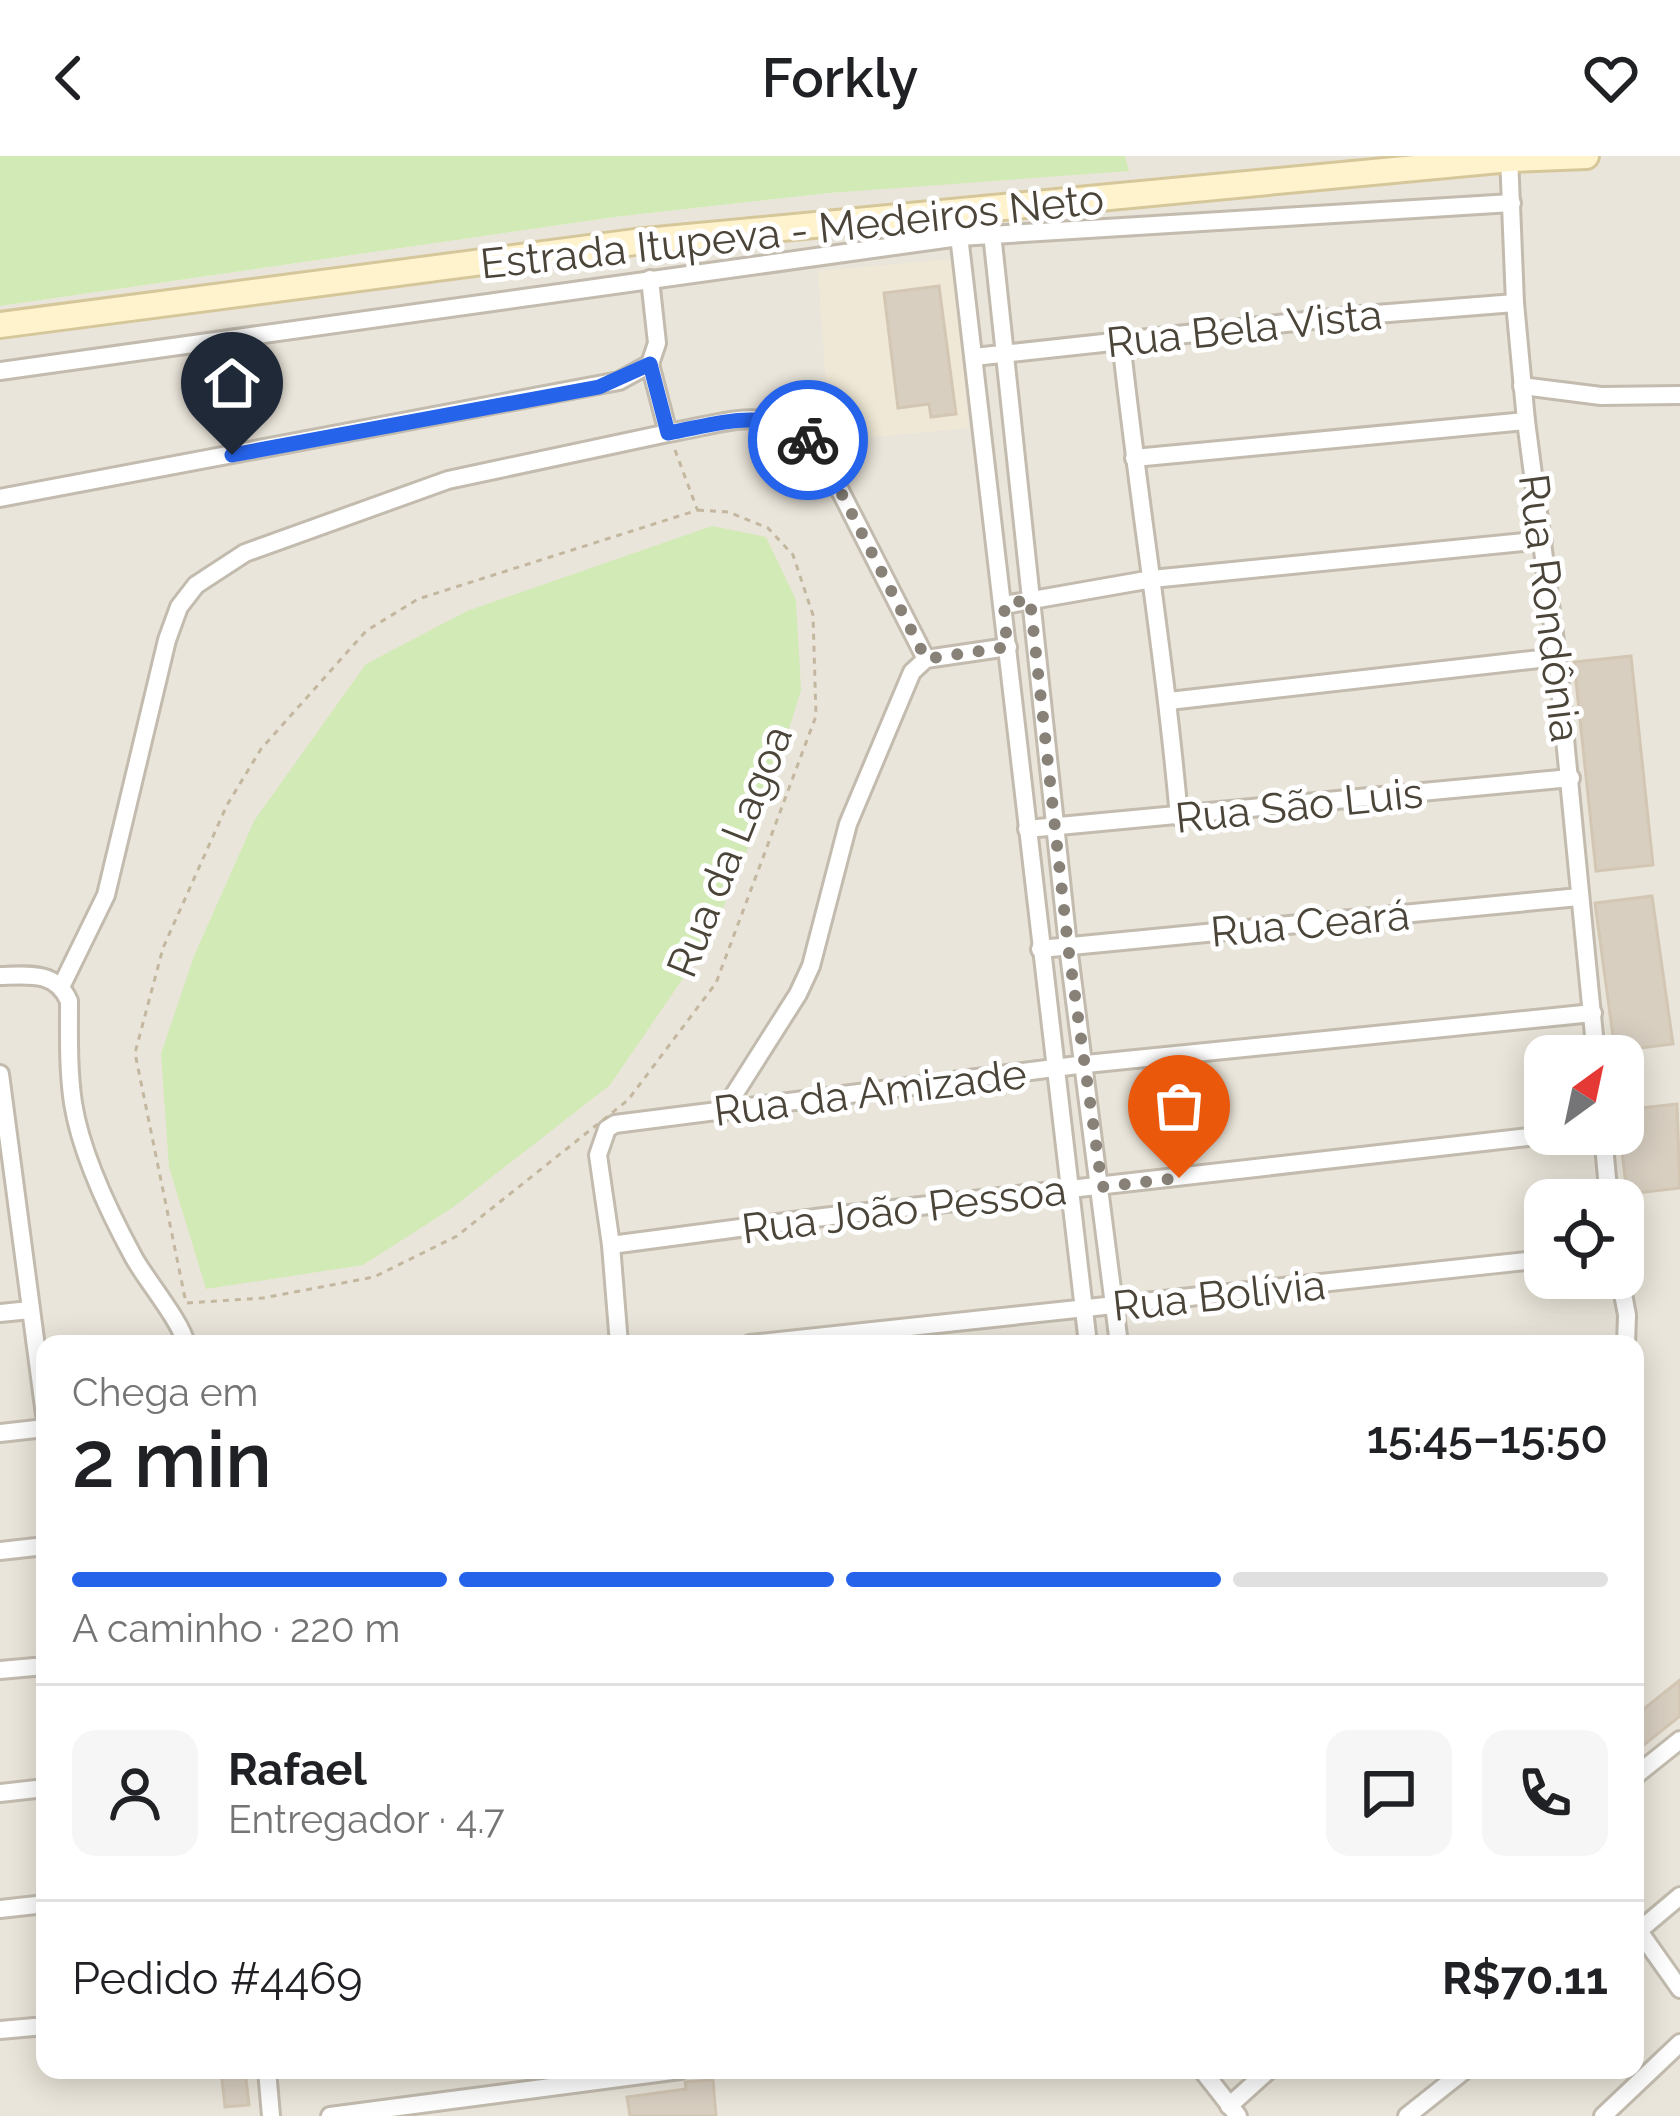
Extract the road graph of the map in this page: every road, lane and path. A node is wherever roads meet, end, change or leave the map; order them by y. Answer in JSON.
{"nodes":[{"id":1,"x":1586,"y":156,"type":"edge"},
{"id":2,"x":1509,"y":157,"type":"edge"},
{"id":3,"x":1353,"y":165,"type":"edge"},
{"id":4,"x":1512,"y":203,"type":"junction"},
{"id":5,"x":990,"y":222,"type":"junction"},
{"id":6,"x":958,"y":226,"type":"junction"},
{"id":7,"x":650,"y":278,"type":"junction"},
{"id":8,"x":1515,"y":303,"type":"junction"},
{"id":9,"x":0,"y":325,"type":"edge"},
{"id":10,"x":1121,"y":340,"type":"junction"},
{"id":11,"x":1006,"y":351,"type":"junction"},
{"id":12,"x":974,"y":357,"type":"junction"},
{"id":13,"x":650,"y":364,"type":"junction"},
{"id":14,"x":0,"y":371,"type":"edge"},
{"id":15,"x":1522,"y":386,"type":"junction"},
{"id":16,"x":1680,"y":395,"type":"edge"},
{"id":17,"x":1526,"y":421,"type":"junction"},
{"id":18,"x":668,"y":433,"type":"junction"},
{"id":19,"x":1134,"y":458,"type":"junction"},
{"id":20,"x":0,"y":498,"type":"edge"},
{"id":21,"x":698,"y":510,"type":"junction"},
{"id":22,"x":1543,"y":540,"type":"junction"},
{"id":23,"x":1152,"y":579,"type":"junction"},
{"id":24,"x":1030,"y":599,"type":"junction"},
{"id":25,"x":1004,"y":605,"type":"junction"},
{"id":26,"x":1007,"y":647,"type":"junction"},
{"id":27,"x":1557,"y":657,"type":"junction"},
{"id":28,"x":926,"y":659,"type":"junction"},
{"id":29,"x":1168,"y":701,"type":"junction"},
{"id":30,"x":1570,"y":778,"type":"junction"},
{"id":31,"x":1179,"y":817,"type":"junction"},
{"id":32,"x":1055,"y":826,"type":"junction"},
{"id":33,"x":1027,"y":829,"type":"junction"},
{"id":34,"x":1580,"y":897,"type":"junction"},
{"id":35,"x":1068,"y":946,"type":"junction"},
{"id":36,"x":1040,"y":949,"type":"junction"},
{"id":37,"x":0,"y":976,"type":"edge"},
{"id":38,"x":62,"y":985,"type":"junction"},
{"id":39,"x":1592,"y":1013,"type":"junction"},
{"id":40,"x":1594,"y":1035,"type":"edge"},
{"id":41,"x":1086,"y":1064,"type":"junction"},
{"id":42,"x":1053,"y":1067,"type":"junction"},
{"id":43,"x":0,"y":1074,"type":"edge"},
{"id":44,"x":723,"y":1112,"type":"junction"},
{"id":45,"x":1524,"y":1138,"type":"edge"},
{"id":46,"x":1102,"y":1187,"type":"junction"},
{"id":47,"x":1068,"y":1190,"type":"junction"},
{"id":48,"x":6,"y":1191,"type":"edge"},
{"id":49,"x":611,"y":1245,"type":"junction"},
{"id":50,"x":1524,"y":1261,"type":"edge"},
{"id":51,"x":1625,"y":1299,"type":"edge"},
{"id":52,"x":1114,"y":1307,"type":"junction"},
{"id":53,"x":1084,"y":1309,"type":"junction"},
{"id":54,"x":29,"y":1310,"type":"junction"},
{"id":55,"x":0,"y":1313,"type":"edge"},
{"id":56,"x":184,"y":1335,"type":"edge"},
{"id":57,"x":618,"y":1335,"type":"edge"},
{"id":58,"x":836,"y":1335,"type":"edge"},
{"id":59,"x":1087,"y":1335,"type":"edge"},
{"id":60,"x":1119,"y":1335,"type":"edge"},
{"id":61,"x":1627,"y":1335,"type":"edge"},
{"id":62,"x":36,"y":1356,"type":"edge"},
{"id":63,"x":36,"y":1429,"type":"edge"},
{"id":64,"x":0,"y":1433,"type":"edge"},
{"id":65,"x":36,"y":1547,"type":"edge"},
{"id":66,"x":0,"y":1551,"type":"edge"},
{"id":67,"x":36,"y":1667,"type":"edge"},
{"id":68,"x":0,"y":1670,"type":"edge"},
{"id":69,"x":1680,"y":1739,"type":"edge"},
{"id":70,"x":1644,"y":1769,"type":"edge"},
{"id":71,"x":36,"y":1789,"type":"edge"},
{"id":72,"x":0,"y":1792,"type":"edge"},
{"id":73,"x":1680,"y":1896,"type":"edge"},
{"id":74,"x":36,"y":1905,"type":"edge"},
{"id":75,"x":0,"y":1910,"type":"edge"},
{"id":76,"x":1644,"y":1927,"type":"edge"},
{"id":77,"x":1644,"y":1942,"type":"edge"},
{"id":78,"x":1680,"y":1989,"type":"edge"},
{"id":79,"x":36,"y":2027,"type":"edge"},
{"id":80,"x":0,"y":2030,"type":"edge"},
{"id":81,"x":1680,"y":2044,"type":"edge"},
{"id":82,"x":1644,"y":2078,"type":"edge"},
{"id":83,"x":267,"y":2079,"type":"edge"},
{"id":84,"x":621,"y":2079,"type":"edge"},
{"id":85,"x":1209,"y":2079,"type":"edge"},
{"id":86,"x":1261,"y":2079,"type":"edge"},
{"id":87,"x":1454,"y":2079,"type":"edge"},
{"id":88,"x":1643,"y":2079,"type":"edge"},
{"id":89,"x":419,"y":2110,"type":"edge"},
{"id":90,"x":1233,"y":2111,"type":"edge"},
{"id":91,"x":271,"y":2116,"type":"edge"},
{"id":92,"x":330,"y":2116,"type":"edge"},
{"id":93,"x":1407,"y":2116,"type":"edge"},
{"id":94,"x":1603,"y":2116,"type":"edge"}],
"edges":[{"from":1,"to":2,"type":"main road","name":"Estrada Itupeva - Medeiros Neto"},
{"from":2,"to":3,"type":"main road","name":"Estrada Itupeva - Medeiros Neto"},
{"from":2,"to":4,"type":"street","name":"Rua Rondônia"},
{"from":3,"to":5,"type":"main road","name":"Estrada Itupeva - Medeiros Neto"},
{"from":4,"to":5,"type":"street"},
{"from":4,"to":8,"type":"street","name":"Rua Rondônia"},
{"from":5,"to":6,"type":"main road","name":"Estrada Itupeva - Medeiros Neto"},
{"from":5,"to":11,"type":"street"},
{"from":6,"to":7,"type":"street"},
{"from":6,"to":9,"type":"main road","name":"Estrada Itupeva - Medeiros Neto"},
{"from":6,"to":12,"type":"street"},
{"from":7,"to":13,"type":"street"},
{"from":7,"to":14,"type":"street"},
{"from":8,"to":10,"type":"street","name":"Rua Bela Vista"},
{"from":8,"to":15,"type":"street","name":"Rua Rondônia"},
{"from":10,"to":11,"type":"street","name":"Rua Bela Vista"},
{"from":10,"to":19,"type":"street"},
{"from":11,"to":12,"type":"street","name":"Rua Bela Vista"},
{"from":11,"to":24,"type":"street"},
{"from":12,"to":25,"type":"street"},
{"from":13,"to":18,"type":"street"},
{"from":13,"to":20,"type":"street"},
{"from":15,"to":16,"type":"street"},
{"from":15,"to":17,"type":"street","name":"Rua Rondônia"},
{"from":17,"to":19,"type":"street"},
{"from":17,"to":22,"type":"street","name":"Rua Rondônia"},
{"from":18,"to":21,"type":"path"},
{"from":18,"to":28,"type":"street"},
{"from":18,"to":38,"type":"street"},
{"from":19,"to":23,"type":"street"},
{"from":21,"to":21,"type":"path","name":"Rua da Lagoa"},
{"from":22,"to":23,"type":"street"},
{"from":22,"to":27,"type":"street","name":"Rua Rondônia"},
{"from":23,"to":24,"type":"street"},
{"from":23,"to":29,"type":"street"},
{"from":24,"to":25,"type":"street"},
{"from":24,"to":32,"type":"street"},
{"from":25,"to":26,"type":"street"},
{"from":26,"to":28,"type":"street"},
{"from":26,"to":33,"type":"street"},
{"from":27,"to":29,"type":"street"},
{"from":27,"to":30,"type":"street","name":"Rua Rondônia"},
{"from":28,"to":44,"type":"street"},
{"from":29,"to":31,"type":"street"},
{"from":30,"to":31,"type":"street","name":"Rua São Luis"},
{"from":30,"to":34,"type":"street","name":"Rua Rondônia"},
{"from":31,"to":32,"type":"street","name":"Rua São Luis"},
{"from":32,"to":33,"type":"street","name":"Rua São Luis"},
{"from":32,"to":35,"type":"street"},
{"from":33,"to":36,"type":"street"},
{"from":34,"to":35,"type":"street","name":"Rua Ceará"},
{"from":34,"to":39,"type":"street","name":"Rua Rondônia"},
{"from":35,"to":36,"type":"street","name":"Rua Ceará"},
{"from":35,"to":41,"type":"street"},
{"from":36,"to":42,"type":"street"},
{"from":37,"to":38,"type":"street"},
{"from":38,"to":56,"type":"street"},
{"from":39,"to":40,"type":"street","name":"Rua Rondônia"},
{"from":39,"to":41,"type":"street","name":"Rua da Amizade"},
{"from":41,"to":42,"type":"street","name":"Rua da Amizade"},
{"from":41,"to":46,"type":"street"},
{"from":42,"to":44,"type":"street","name":"Rua da Amizade"},
{"from":42,"to":47,"type":"street"},
{"from":43,"to":48,"type":"street"},
{"from":44,"to":49,"type":"street","name":"Rua da Amizade"},
{"from":45,"to":46,"type":"street","name":"Rua João Pessoa"},
{"from":46,"to":47,"type":"street","name":"Rua João Pessoa"},
{"from":46,"to":52,"type":"street"},
{"from":47,"to":49,"type":"street","name":"Rua João Pessoa"},
{"from":47,"to":53,"type":"street"},
{"from":48,"to":54,"type":"street"},
{"from":49,"to":57,"type":"street"},
{"from":50,"to":52,"type":"street","name":"Rua Bolívia"},
{"from":51,"to":61,"type":"street"},
{"from":52,"to":53,"type":"street","name":"Rua Bolívia"},
{"from":52,"to":60,"type":"street"},
{"from":53,"to":58,"type":"street","name":"Rua Bolívia"},
{"from":53,"to":59,"type":"street"},
{"from":54,"to":55,"type":"street"},
{"from":54,"to":62,"type":"street"},
{"from":63,"to":64,"type":"street"},
{"from":65,"to":66,"type":"street"},
{"from":67,"to":68,"type":"street"},
{"from":69,"to":70,"type":"street"},
{"from":71,"to":72,"type":"street"},
{"from":73,"to":76,"type":"street"},
{"from":74,"to":75,"type":"street"},
{"from":77,"to":78,"type":"street"},
{"from":79,"to":80,"type":"street"},
{"from":81,"to":82,"type":"street"},
{"from":83,"to":91,"type":"street"},
{"from":84,"to":89,"type":"street"},
{"from":85,"to":90,"type":"street"},
{"from":86,"to":90,"type":"street"},
{"from":87,"to":93,"type":"street"},
{"from":88,"to":94,"type":"street"},
{"from":89,"to":92,"type":"street"}]}
